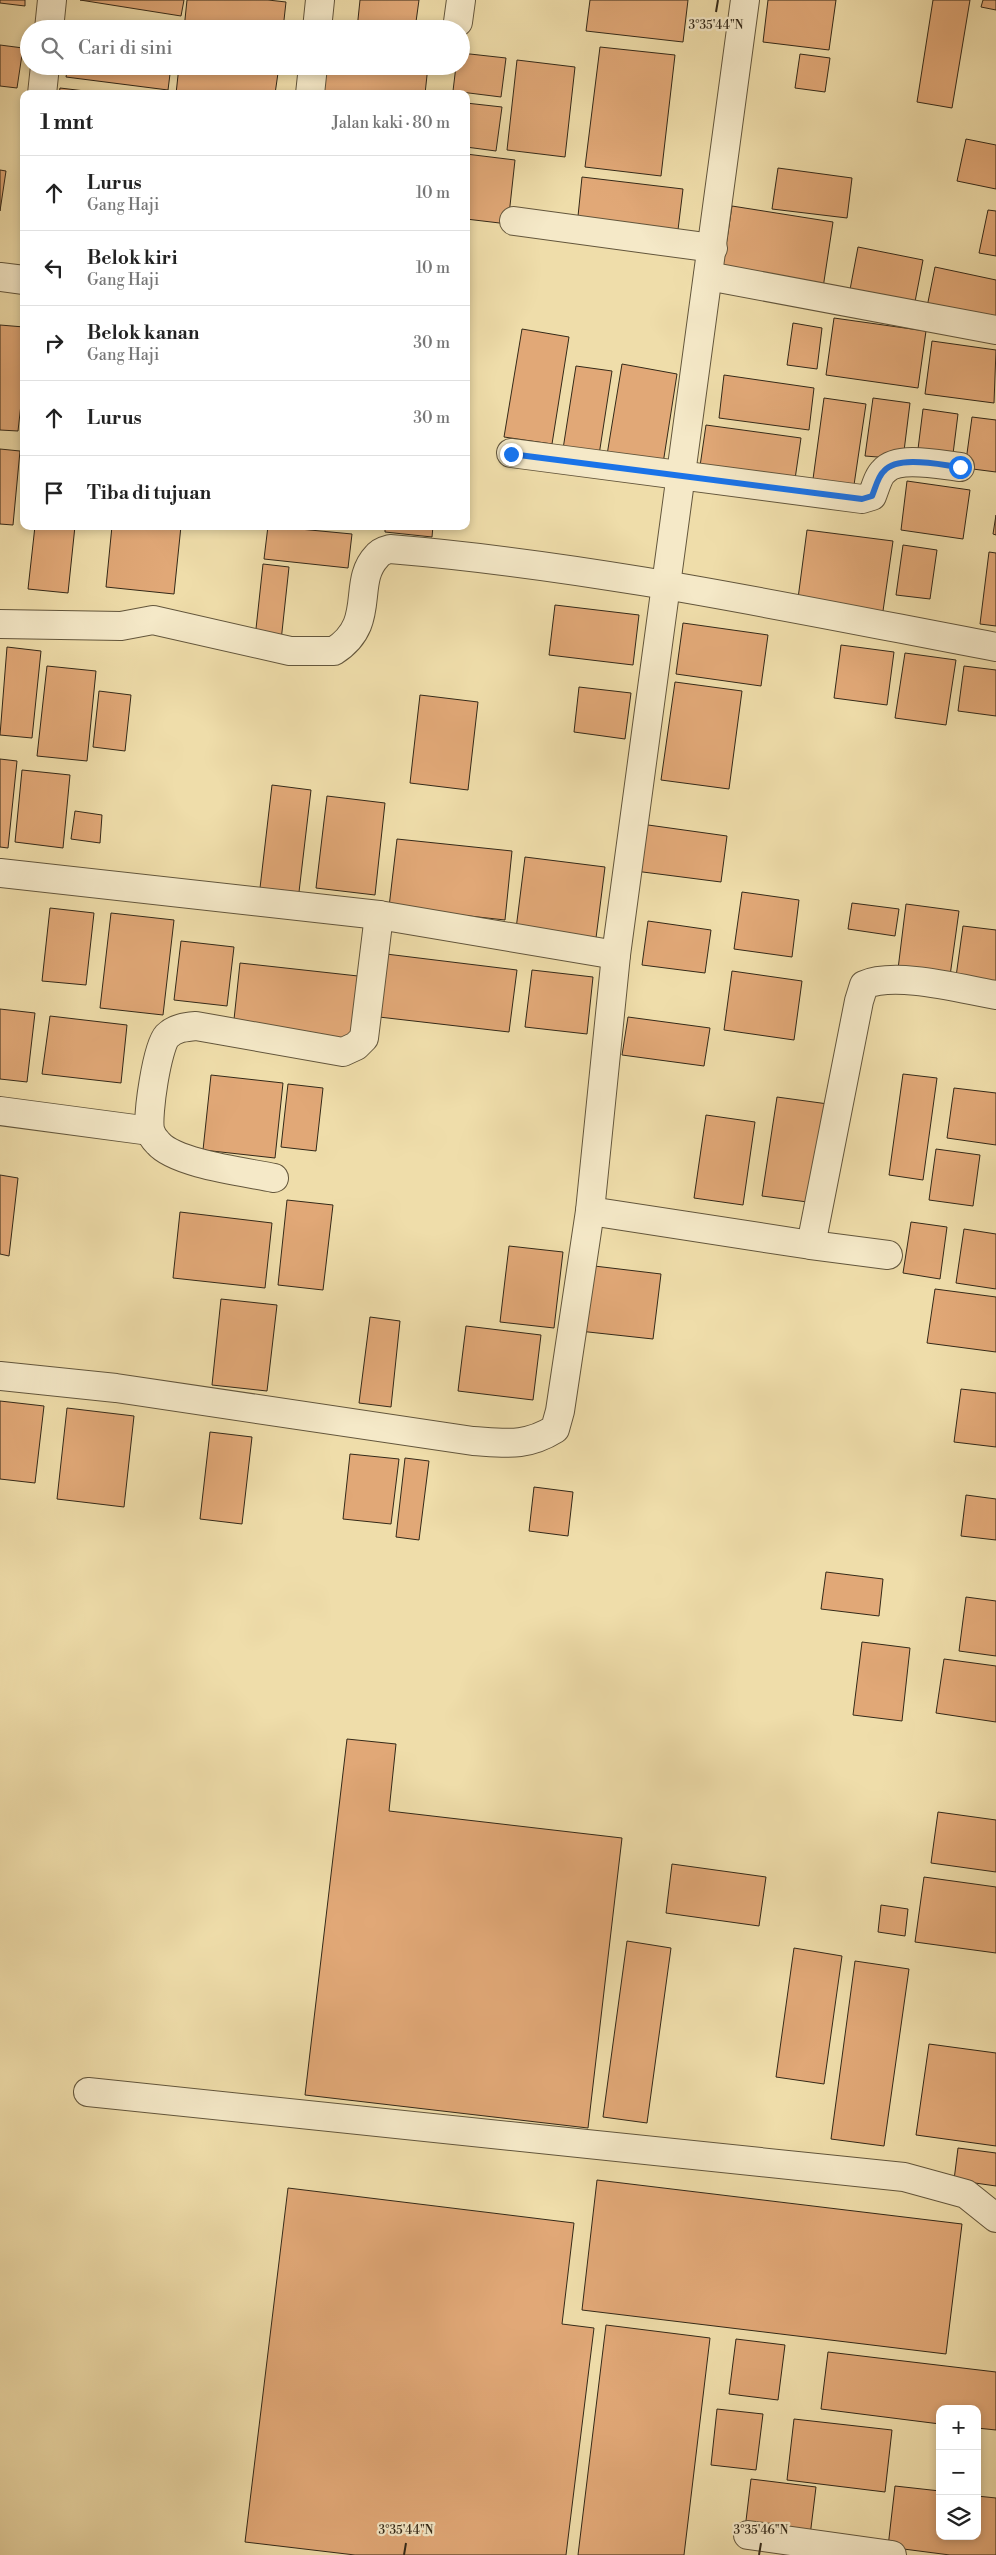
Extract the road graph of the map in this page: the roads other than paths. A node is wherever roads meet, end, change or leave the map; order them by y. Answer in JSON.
{"nodes":[{"id":1,"x":52,"y":0,"type":"edge"},
{"id":2,"x":320,"y":0,"type":"edge"},
{"id":3,"x":745,"y":0,"type":"edge"},
{"id":4,"x":50,"y":20,"type":"edge"},
{"id":5,"x":318,"y":20,"type":"edge"},
{"id":6,"x":44,"y":75,"type":"edge"},
{"id":7,"x":312,"y":75,"type":"edge"},
{"id":8,"x":42,"y":90,"type":"edge"},
{"id":9,"x":310,"y":90,"type":"edge"},
{"id":10,"x":514,"y":221,"type":"dead end"},
{"id":11,"x":713,"y":248,"type":"junction"},
{"id":12,"x":708,"y":276,"type":"junction"},
{"id":13,"x":0,"y":277,"type":"edge"},
{"id":14,"x":20,"y":279,"type":"edge"},
{"id":15,"x":996,"y":330,"type":"edge"},
{"id":16,"x":511,"y":454,"type":"dead end"},
{"id":17,"x":960,"y":467,"type":"dead end"},
{"id":18,"x":683,"y":476,"type":"junction"},
{"id":19,"x":668,"y":584,"type":"junction"},
{"id":20,"x":0,"y":624,"type":"edge"},
{"id":21,"x":996,"y":647,"type":"edge"},
{"id":22,"x":0,"y":873,"type":"edge"},
{"id":23,"x":379,"y":915,"type":"junction"},
{"id":24,"x":616,"y":955,"type":"junction"},
{"id":25,"x":996,"y":995,"type":"edge"},
{"id":26,"x":0,"y":1111,"type":"edge"},
{"id":27,"x":150,"y":1131,"type":"junction"},
{"id":28,"x":274,"y":1178,"type":"dead end"},
{"id":29,"x":590,"y":1211,"type":"junction"},
{"id":30,"x":811,"y":1245,"type":"junction"},
{"id":31,"x":888,"y":1255,"type":"dead end"},
{"id":32,"x":0,"y":1376,"type":"edge"},
{"id":33,"x":88,"y":2092,"type":"dead end"},
{"id":34,"x":996,"y":2218,"type":"edge"},
{"id":35,"x":748,"y":2535,"type":"dead end"},
{"id":36,"x":892,"y":2555,"type":"edge"}],
"edges":[{"from":1,"to":4,"type":"street"},
{"from":2,"to":5,"type":"street"},
{"from":3,"to":11,"type":"street"},
{"from":6,"to":8,"type":"street"},
{"from":7,"to":9,"type":"street"},
{"from":10,"to":11,"type":"street"},
{"from":11,"to":12,"type":"street"},
{"from":12,"to":15,"type":"street"},
{"from":12,"to":18,"type":"street"},
{"from":13,"to":14,"type":"street"},
{"from":16,"to":18,"type":"street"},
{"from":17,"to":18,"type":"street"},
{"from":18,"to":19,"type":"street"},
{"from":19,"to":20,"type":"street"},
{"from":19,"to":21,"type":"street"},
{"from":19,"to":24,"type":"street"},
{"from":22,"to":23,"type":"street"},
{"from":23,"to":24,"type":"street"},
{"from":23,"to":27,"type":"street"},
{"from":24,"to":29,"type":"street"},
{"from":25,"to":30,"type":"street"},
{"from":26,"to":27,"type":"street"},
{"from":27,"to":28,"type":"street"},
{"from":29,"to":30,"type":"street"},
{"from":29,"to":32,"type":"street"},
{"from":30,"to":31,"type":"street"},
{"from":33,"to":34,"type":"street"},
{"from":35,"to":36,"type":"street"}]}
